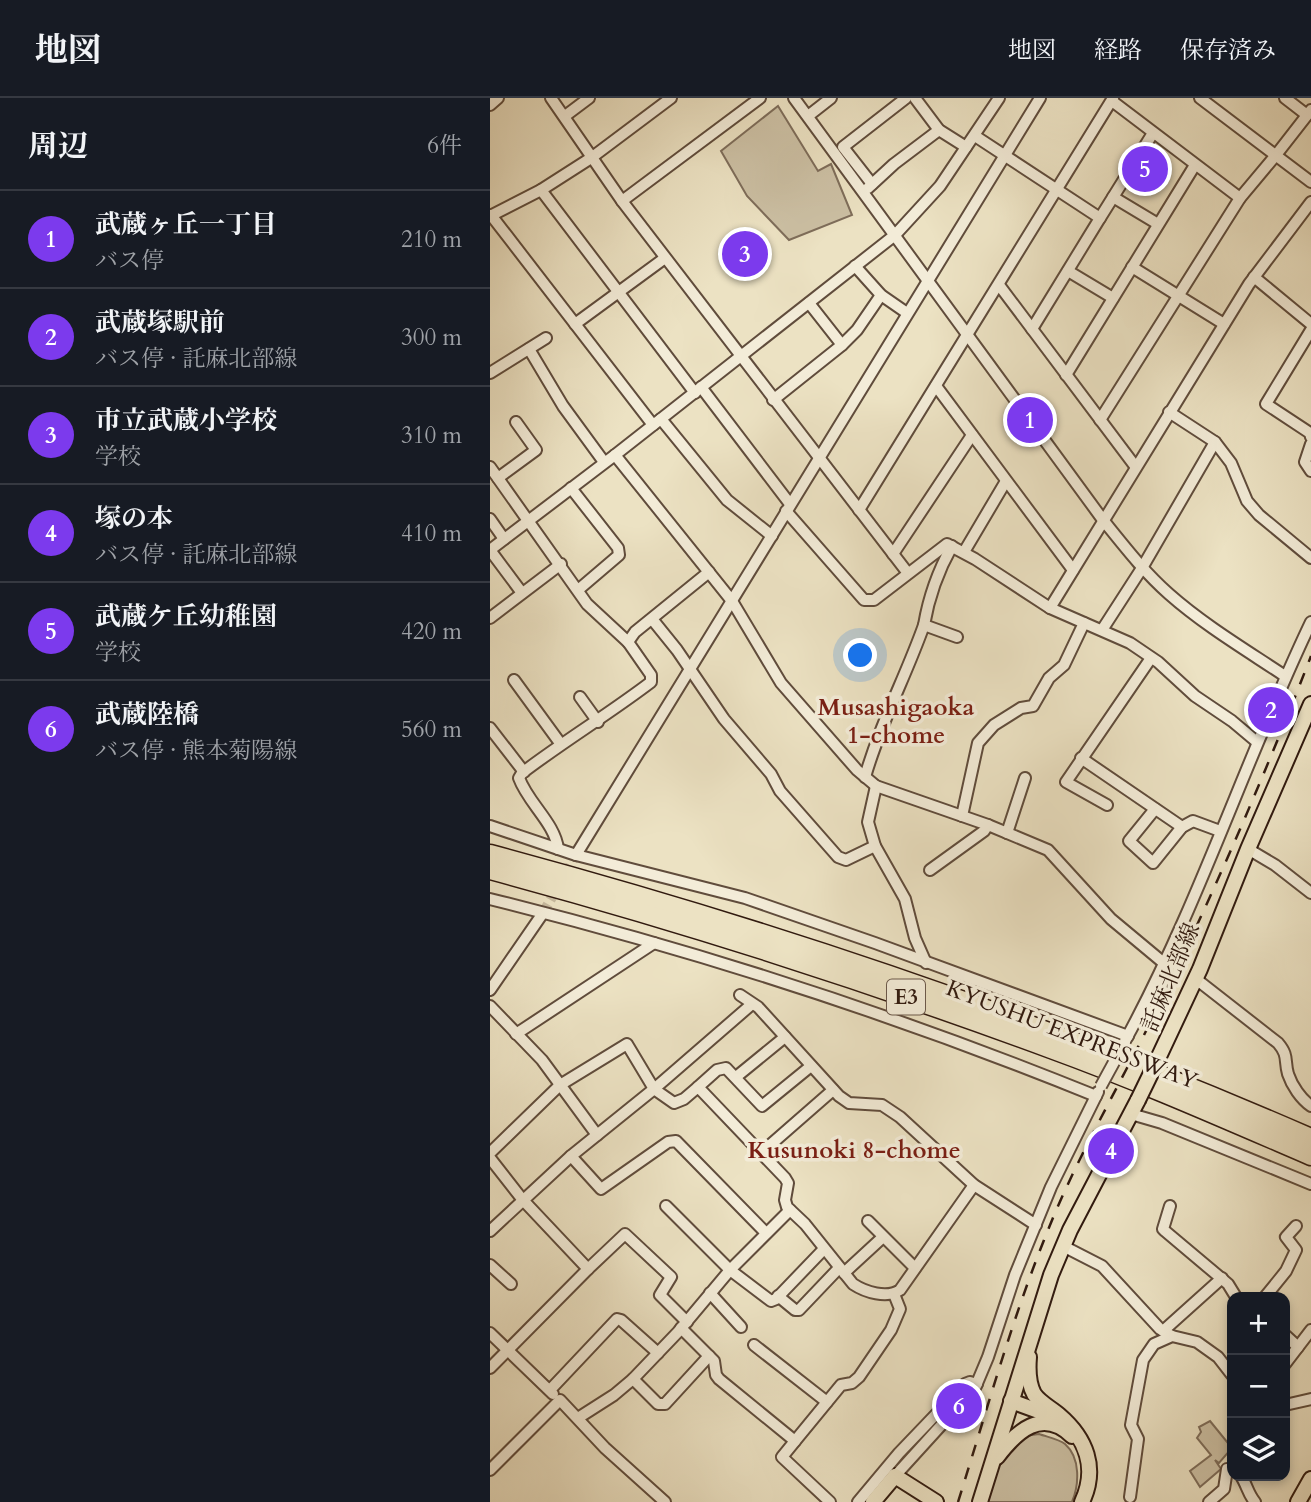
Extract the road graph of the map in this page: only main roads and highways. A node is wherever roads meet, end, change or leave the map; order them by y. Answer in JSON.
{"nodes":[{"id":1,"x":1311,"y":704,"type":"edge"},
{"id":2,"x":1305,"y":733,"type":"edge"},
{"id":3,"x":490,"y":854,"type":"edge"},
{"id":4,"x":490,"y":870,"type":"edge"},
{"id":5,"x":1311,"y":1138,"type":"edge"},
{"id":6,"x":1311,"y":1156,"type":"edge"},
{"id":7,"x":1030,"y":1341,"type":"junction"},
{"id":8,"x":1011,"y":1401,"type":"junction"},
{"id":9,"x":1073,"y":1429,"type":"junction"},
{"id":10,"x":1086,"y":1453,"type":"junction"},
{"id":11,"x":991,"y":1465,"type":"junction"},
{"id":12,"x":1311,"y":1479,"type":"edge"},
{"id":13,"x":935,"y":1501,"type":"edge"},
{"id":14,"x":873,"y":1502,"type":"edge"},
{"id":15,"x":980,"y":1502,"type":"edge"},
{"id":16,"x":1082,"y":1502,"type":"edge"},
{"id":17,"x":1298,"y":1502,"type":"edge"}],
"edges":[{"from":1,"to":2,"type":"main road","name":"託麻北部線"},
{"from":2,"to":7,"type":"main road","name":"託麻北部線","bridge":true},
{"from":3,"to":5,"type":"highway","name":"KYUSHU EXPRESSWAY","number":"E3"},
{"from":4,"to":6,"type":"highway","name":"KYUSHU EXPRESSWAY","number":"E3"},
{"from":7,"to":8,"type":"main road","name":"託麻北部線"},
{"from":7,"to":9,"type":"main road","name":"託麻北部線"},
{"from":8,"to":9,"type":"main road"},
{"from":8,"to":11,"type":"main road","name":"託麻北部線"},
{"from":9,"to":10,"type":"main road","name":"託麻北部線"},
{"from":10,"to":11,"type":"main road"},
{"from":10,"to":16,"type":"main road","name":"託麻北部線"},
{"from":11,"to":15,"type":"main road","name":"託麻北部線"},
{"from":12,"to":17,"type":"main road"},
{"from":13,"to":14,"type":"main road"}]}
